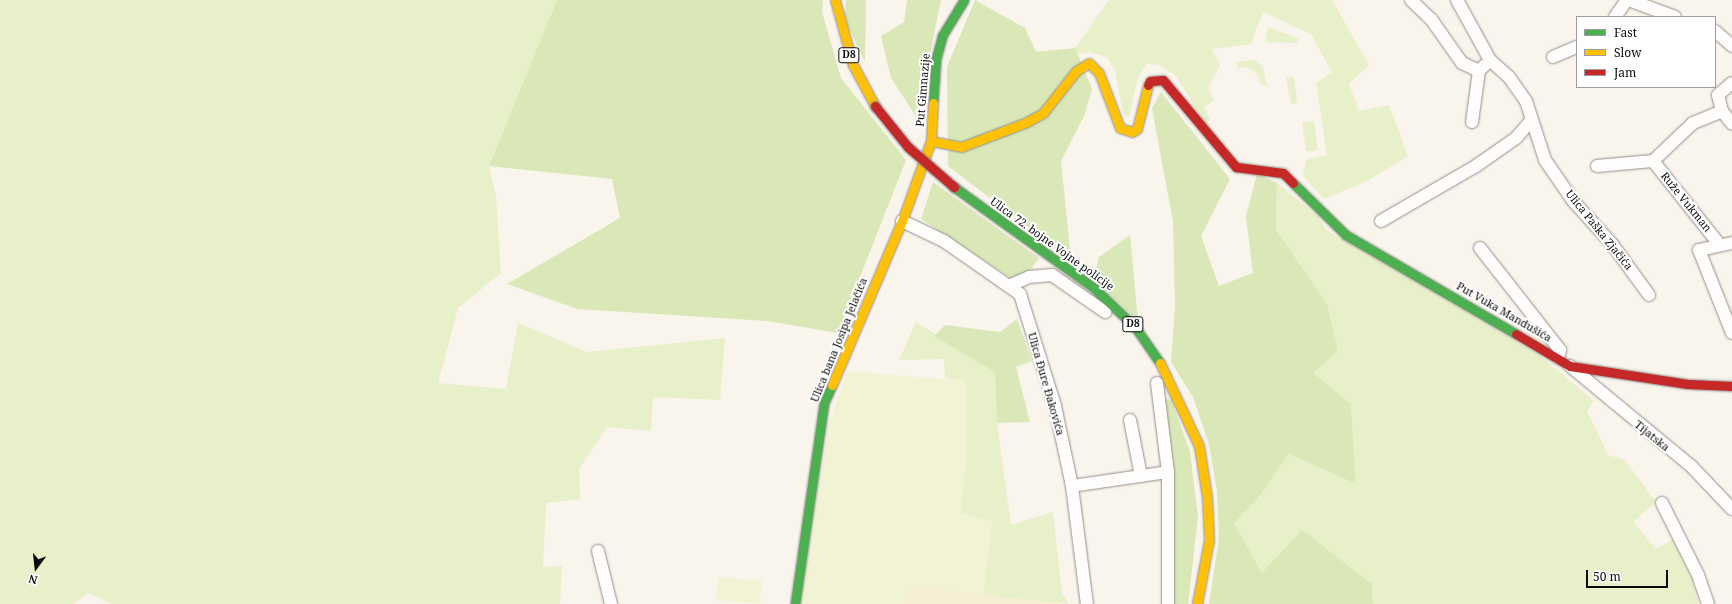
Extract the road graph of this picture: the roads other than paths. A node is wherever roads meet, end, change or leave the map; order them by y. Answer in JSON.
{"nodes":[{"id":1,"x":835,"y":0,"type":"edge"},
{"id":2,"x":964,"y":0,"type":"edge"},
{"id":3,"x":1411,"y":0,"type":"edge"},
{"id":4,"x":1457,"y":0,"type":"edge"},
{"id":5,"x":1628,"y":0,"type":"edge"},
{"id":6,"x":1615,"y":16,"type":"edge"},
{"id":7,"x":1672,"y":16,"type":"edge"},
{"id":8,"x":1716,"y":32,"type":"edge"},
{"id":9,"x":1732,"y":46,"type":"edge"},
{"id":10,"x":1576,"y":47,"type":"edge"},
{"id":11,"x":1553,"y":57,"type":"dead end"},
{"id":12,"x":1490,"y":60,"type":"junction"},
{"id":13,"x":1479,"y":71,"type":"junction"},
{"id":14,"x":1732,"y":83,"type":"edge"},
{"id":15,"x":1722,"y":111,"type":"junction"},
{"id":16,"x":1531,"y":121,"type":"junction"},
{"id":17,"x":1472,"y":122,"type":"dead end"},
{"id":18,"x":1732,"y":124,"type":"edge"},
{"id":19,"x":931,"y":140,"type":"junction"},
{"id":20,"x":1653,"y":160,"type":"junction"},
{"id":21,"x":1597,"y":166,"type":"dead end"},
{"id":22,"x":902,"y":221,"type":"junction"},
{"id":23,"x":1381,"y":222,"type":"dead end"},
{"id":24,"x":1732,"y":243,"type":"edge"},
{"id":25,"x":1719,"y":244,"type":"junction"},
{"id":26,"x":1480,"y":248,"type":"dead end"},
{"id":27,"x":1011,"y":285,"type":"junction"},
{"id":28,"x":1648,"y":295,"type":"dead end"},
{"id":29,"x":1105,"y":312,"type":"dead end"},
{"id":30,"x":1732,"y":333,"type":"edge"},
{"id":31,"x":1558,"y":358,"type":"junction"},
{"id":32,"x":1570,"y":366,"type":"junction"},
{"id":33,"x":1157,"y":383,"type":"dead end"},
{"id":34,"x":1732,"y":386,"type":"edge"},
{"id":35,"x":1130,"y":420,"type":"dead end"},
{"id":36,"x":1168,"y":472,"type":"junction"},
{"id":37,"x":1141,"y":476,"type":"junction"},
{"id":38,"x":1072,"y":486,"type":"junction"},
{"id":39,"x":1662,"y":503,"type":"dead end"},
{"id":40,"x":1732,"y":510,"type":"edge"},
{"id":41,"x":598,"y":551,"type":"dead end"},
{"id":42,"x":610,"y":604,"type":"edge"},
{"id":43,"x":795,"y":604,"type":"edge"},
{"id":44,"x":1088,"y":604,"type":"edge"},
{"id":45,"x":1168,"y":604,"type":"edge"},
{"id":46,"x":1197,"y":604,"type":"edge"},
{"id":47,"x":1708,"y":604,"type":"edge"}],
"edges":[{"from":1,"to":46,"type":"street","name":"Ulica 72. bojne Vojne policije","number":"D8","bridge":true},
{"from":2,"to":19,"type":"street","name":"Put Gimnazije"},
{"from":3,"to":13,"type":"street"},
{"from":4,"to":12,"type":"street","name":"Ulica Paška Zjačića"},
{"from":5,"to":6,"type":"street"},
{"from":5,"to":7,"type":"street"},
{"from":8,"to":9,"type":"street"},
{"from":10,"to":11,"type":"street"},
{"from":12,"to":13,"type":"street"},
{"from":12,"to":16,"type":"street","name":"Ulica Paška Zjačića"},
{"from":13,"to":17,"type":"street"},
{"from":14,"to":15,"type":"street"},
{"from":15,"to":18,"type":"street"},
{"from":15,"to":20,"type":"street"},
{"from":16,"to":23,"type":"street"},
{"from":16,"to":28,"type":"street","name":"Ulica Paška Zjačića"},
{"from":19,"to":22,"type":"street","name":"Ulica bana Josipa Jelačića"},
{"from":19,"to":31,"type":"street","name":"Put Vuka Mandušića"},
{"from":20,"to":21,"type":"street"},
{"from":20,"to":25,"type":"street","name":"Ruže Vukman"},
{"from":22,"to":27,"type":"street","name":"Ulica Đure Đakovića"},
{"from":22,"to":43,"type":"street","name":"Ulica bana Josipa Jelačića"},
{"from":24,"to":25,"type":"street"},
{"from":25,"to":30,"type":"street"},
{"from":26,"to":31,"type":"street"},
{"from":27,"to":29,"type":"street"},
{"from":27,"to":38,"type":"street","name":"Ulica Đure Đakovića"},
{"from":31,"to":32,"type":"street","name":"Put Vuka Mandušića"},
{"from":32,"to":34,"type":"street","name":"Put Vuka Mandušića"},
{"from":32,"to":40,"type":"street","name":"Tijatska"},
{"from":33,"to":36,"type":"street"},
{"from":35,"to":37,"type":"street"},
{"from":36,"to":37,"type":"street"},
{"from":36,"to":45,"type":"street"},
{"from":37,"to":38,"type":"street"},
{"from":38,"to":44,"type":"street","name":"Ulica Đure Đakovića"},
{"from":39,"to":47,"type":"street"},
{"from":41,"to":42,"type":"street"}]}
